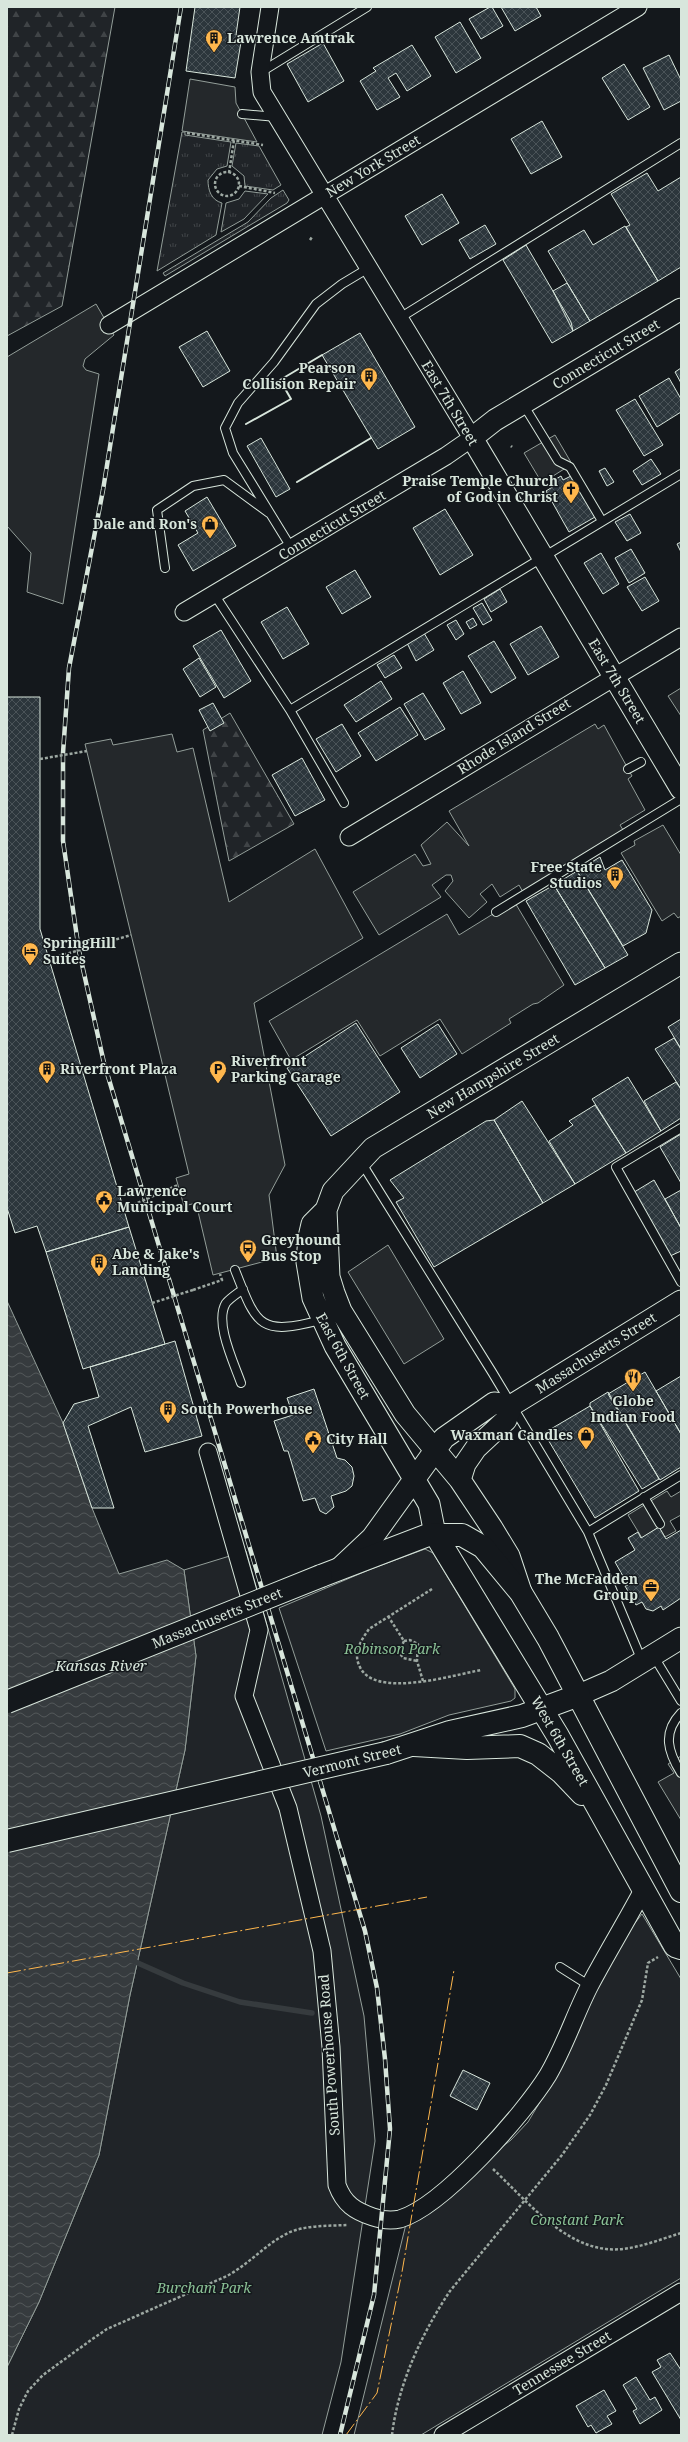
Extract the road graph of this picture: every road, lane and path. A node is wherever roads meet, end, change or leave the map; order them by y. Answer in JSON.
{"nodes":[{"id":1,"x":270,"y":7,"type":"edge"},
{"id":2,"x":367,"y":7,"type":"edge"},
{"id":3,"x":638,"y":7,"type":"edge"},
{"id":4,"x":260,"y":72,"type":"junction"},
{"id":5,"x":242,"y":114,"type":"dead end"},
{"id":6,"x":277,"y":117,"type":"junction"},
{"id":7,"x":187,"y":133,"type":"dead end"},
{"id":8,"x":234,"y":140,"type":"junction"},
{"id":9,"x":681,"y":143,"type":"edge"},
{"id":10,"x":263,"y":145,"type":"dead end"},
{"id":11,"x":229,"y":173,"type":"junction"},
{"id":12,"x":238,"y":186,"type":"junction"},
{"id":13,"x":275,"y":193,"type":"dead end"},
{"id":14,"x":324,"y":196,"type":"junction"},
{"id":15,"x":367,"y":269,"type":"junction"},
{"id":16,"x":681,"y":309,"type":"edge"},
{"id":17,"x":398,"y":319,"type":"junction"},
{"id":18,"x":109,"y":325,"type":"dead end"},
{"id":19,"x":523,"y":404,"type":"junction"},
{"id":20,"x":472,"y":438,"type":"junction"},
{"id":21,"x":681,"y":474,"type":"edge"},
{"id":22,"x":273,"y":516,"type":"junction"},
{"id":23,"x":602,"y":521,"type":"junction"},
{"id":24,"x":292,"y":549,"type":"junction"},
{"id":25,"x":543,"y":557,"type":"junction"},
{"id":26,"x":165,"y":568,"type":"dead end"},
{"id":27,"x":214,"y":594,"type":"junction"},
{"id":28,"x":184,"y":612,"type":"dead end"},
{"id":29,"x":681,"y":637,"type":"edge"},
{"id":30,"x":614,"y":677,"type":"junction"},
{"id":31,"x":290,"y":710,"type":"junction"},
{"id":32,"x":87,"y":751,"type":"dead end"},
{"id":33,"x":40,"y":759,"type":"dead end"},
{"id":34,"x":641,"y":762,"type":"dead end"},
{"id":35,"x":628,"y":769,"type":"dead end"},
{"id":36,"x":681,"y":789,"type":"edge"},
{"id":37,"x":681,"y":799,"type":"edge"},
{"id":38,"x":344,"y":803,"type":"dead end"},
{"id":39,"x":349,"y":837,"type":"dead end"},
{"id":40,"x":496,"y":912,"type":"dead end"},
{"id":41,"x":131,"y":935,"type":"dead end"},
{"id":42,"x":49,"y":959,"type":"dead end"},
{"id":43,"x":681,"y":963,"type":"edge"},
{"id":44,"x":681,"y":1128,"type":"edge"},
{"id":45,"x":360,"y":1160,"type":"junction"},
{"id":46,"x":178,"y":1185,"type":"dead end"},
{"id":47,"x":124,"y":1209,"type":"dead end"},
{"id":48,"x":326,"y":1210,"type":"junction"},
{"id":49,"x":235,"y":1270,"type":"dead end"},
{"id":50,"x":220,"y":1274,"type":"dead end"},
{"id":51,"x":681,"y":1282,"type":"edge"},
{"id":52,"x":243,"y":1289,"type":"junction"},
{"id":53,"x":681,"y":1301,"type":"edge"},
{"id":54,"x":152,"y":1303,"type":"dead end"},
{"id":55,"x":321,"y":1320,"type":"junction"},
{"id":56,"x":241,"y":1383,"type":"dead end"},
{"id":57,"x":512,"y":1405,"type":"junction"},
{"id":58,"x":434,"y":1450,"type":"junction"},
{"id":59,"x":208,"y":1452,"type":"dead end"},
{"id":60,"x":681,"y":1475,"type":"edge"},
{"id":61,"x":414,"y":1479,"type":"junction"},
{"id":62,"x":460,"y":1480,"type":"junction"},
{"id":63,"x":644,"y":1497,"type":"junction"},
{"id":64,"x":660,"y":1524,"type":"dead end"},
{"id":65,"x":588,"y":1532,"type":"junction"},
{"id":66,"x":435,"y":1534,"type":"junction"},
{"id":67,"x":330,"y":1573,"type":"junction"},
{"id":68,"x":432,"y":1589,"type":"dead end"},
{"id":69,"x":522,"y":1593,"type":"junction"},
{"id":70,"x":388,"y":1616,"type":"junction"},
{"id":71,"x":681,"y":1638,"type":"edge"},
{"id":72,"x":404,"y":1641,"type":"junction"},
{"id":73,"x":648,"y":1658,"type":"junction"},
{"id":74,"x":417,"y":1661,"type":"junction"},
{"id":75,"x":480,"y":1670,"type":"dead end"},
{"id":76,"x":423,"y":1680,"type":"junction"},
{"id":77,"x":578,"y":1695,"type":"junction"},
{"id":78,"x":681,"y":1701,"type":"edge"},
{"id":79,"x":7,"y":1702,"type":"edge"},
{"id":80,"x":541,"y":1708,"type":"junction"},
{"id":81,"x":681,"y":1713,"type":"edge"},
{"id":82,"x":414,"y":1745,"type":"junction"},
{"id":83,"x":681,"y":1773,"type":"edge"},
{"id":84,"x":602,"y":1814,"type":"junction"},
{"id":85,"x":7,"y":1841,"type":"edge"},
{"id":86,"x":643,"y":1890,"type":"junction"},
{"id":87,"x":681,"y":1891,"type":"edge"},
{"id":88,"x":672,"y":1950,"type":"edge"},
{"id":89,"x":560,"y":1967,"type":"dead end"},
{"id":90,"x":590,"y":1986,"type":"junction"},
{"id":91,"x":480,"y":2157,"type":"junction"},
{"id":92,"x":525,"y":2199,"type":"junction"},
{"id":93,"x":353,"y":2224,"type":"dead end"},
{"id":94,"x":681,"y":2233,"type":"edge"},
{"id":95,"x":681,"y":2292,"type":"edge"},
{"id":96,"x":12,"y":2435,"type":"edge"},
{"id":97,"x":392,"y":2435,"type":"edge"},
{"id":98,"x":443,"y":2435,"type":"edge"}],
"edges":[{"from":1,"to":4,"type":"street","name":"East 7th Street"},
{"from":2,"to":4,"type":"lane"},
{"from":3,"to":14,"type":"street","name":"New York Street"},
{"from":4,"to":6,"type":"street","name":"East 7th Street"},
{"from":5,"to":6,"type":"lane"},
{"from":6,"to":14,"type":"street","name":"East 7th Street"},
{"from":7,"to":8,"type":"path"},
{"from":8,"to":10,"type":"path"},
{"from":8,"to":11,"type":"path"},
{"from":9,"to":17,"type":"lane"},
{"from":11,"to":12,"type":"path"},
{"from":11,"to":12,"type":"path"},
{"from":12,"to":13,"type":"path"},
{"from":14,"to":15,"type":"street","name":"East 7th Street"},
{"from":14,"to":18,"type":"street","name":"New York Street"},
{"from":15,"to":17,"type":"street","name":"East 7th Street"},
{"from":15,"to":22,"type":"lane"},
{"from":16,"to":19,"type":"street","name":"Connecticut Street"},
{"from":17,"to":20,"type":"street","name":"East 7th Street"},
{"from":19,"to":20,"type":"street","name":"Connecticut Street"},
{"from":19,"to":23,"type":"lane"},
{"from":20,"to":24,"type":"street","name":"Connecticut Street"},
{"from":20,"to":25,"type":"street","name":"East 7th Street"},
{"from":21,"to":23,"type":"lane"},
{"from":22,"to":24,"type":"lane"},
{"from":22,"to":26,"type":"lane"},
{"from":23,"to":25,"type":"lane"},
{"from":24,"to":27,"type":"street","name":"Connecticut Street"},
{"from":25,"to":30,"type":"street","name":"East 7th Street"},
{"from":25,"to":31,"type":"lane"},
{"from":27,"to":28,"type":"street","name":"Connecticut Street"},
{"from":27,"to":31,"type":"lane"},
{"from":29,"to":30,"type":"street","name":"Rhode Island Street"},
{"from":30,"to":36,"type":"street","name":"East 7th Street"},
{"from":30,"to":39,"type":"street","name":"Rhode Island Street"},
{"from":31,"to":38,"type":"lane"},
{"from":32,"to":33,"type":"path","bridge":true},
{"from":34,"to":35,"type":"lane"},
{"from":37,"to":40,"type":"lane"},
{"from":41,"to":42,"type":"path","bridge":true},
{"from":43,"to":45,"type":"street","name":"New Hampshire Street"},
{"from":44,"to":51,"type":"lane"},
{"from":45,"to":48,"type":"street","name":"New Hampshire Street"},
{"from":45,"to":57,"type":"lane"},
{"from":46,"to":47,"type":"path","bridge":true},
{"from":48,"to":55,"type":"street","name":"East 6th Street"},
{"from":48,"to":58,"type":"street","name":"East 6th Street"},
{"from":49,"to":52,"type":"lane"},
{"from":50,"to":54,"type":"path","bridge":true},
{"from":52,"to":55,"type":"lane"},
{"from":52,"to":56,"type":"lane"},
{"from":53,"to":57,"type":"street","name":"Massachusetts Street"},
{"from":55,"to":61,"type":"street","name":"East 6th Street"},
{"from":57,"to":58,"type":"street","name":"Massachusetts Street"},
{"from":57,"to":62,"type":"street"},
{"from":57,"to":65,"type":"lane"},
{"from":58,"to":61,"type":"street","name":"Massachusetts Street"},
{"from":58,"to":62,"type":"street"},
{"from":59,"to":91,"type":"street","name":"South Powerhouse Road"},
{"from":60,"to":63,"type":"lane"},
{"from":61,"to":66,"type":"street","name":"West 6th Street"},
{"from":61,"to":67,"type":"street","name":"Massachusetts Street"},
{"from":62,"to":69,"type":"street"},
{"from":63,"to":64,"type":"lane"},
{"from":63,"to":65,"type":"lane"},
{"from":65,"to":73,"type":"lane"},
{"from":66,"to":67,"type":"highway","name":"Massachusetts Street"},
{"from":66,"to":69,"type":"highway"},
{"from":66,"to":80,"type":"highway","name":"West 6th Street"},
{"from":67,"to":79,"type":"highway","name":"Massachusetts Street","bridge":true},
{"from":68,"to":70,"type":"path"},
{"from":69,"to":77,"type":"highway"},
{"from":70,"to":72,"type":"path"},
{"from":70,"to":76,"type":"path"},
{"from":71,"to":73,"type":"street","name":"Vermont Street"},
{"from":72,"to":74,"type":"path"},
{"from":72,"to":74,"type":"path"},
{"from":73,"to":77,"type":"street","name":"Vermont Street"},
{"from":73,"to":78,"type":"lane"},
{"from":74,"to":76,"type":"path"},
{"from":75,"to":76,"type":"path"},
{"from":77,"to":80,"type":"highway","name":"Vermont Street"},
{"from":77,"to":87,"type":"highway"},
{"from":80,"to":82,"type":"highway","name":"Vermont Street"},
{"from":80,"to":84,"type":"highway","name":"West 6th Street"},
{"from":81,"to":83,"type":"lane"},
{"from":82,"to":84,"type":"highway"},
{"from":82,"to":85,"type":"highway","name":"Vermont Street","bridge":true},
{"from":84,"to":86,"type":"highway","name":"West 6th Street"},
{"from":86,"to":88,"type":"highway","name":"West 6th Street"},
{"from":86,"to":90,"type":"street","name":"South Powerhouse Road"},
{"from":88,"to":92,"type":"path"},
{"from":89,"to":90,"type":"lane"},
{"from":90,"to":91,"type":"street","name":"South Powerhouse Road"},
{"from":91,"to":92,"type":"path"},
{"from":92,"to":94,"type":"path"},
{"from":92,"to":97,"type":"path"},
{"from":93,"to":96,"type":"path"},
{"from":95,"to":98,"type":"street","name":"Tennessee Street"}]}
